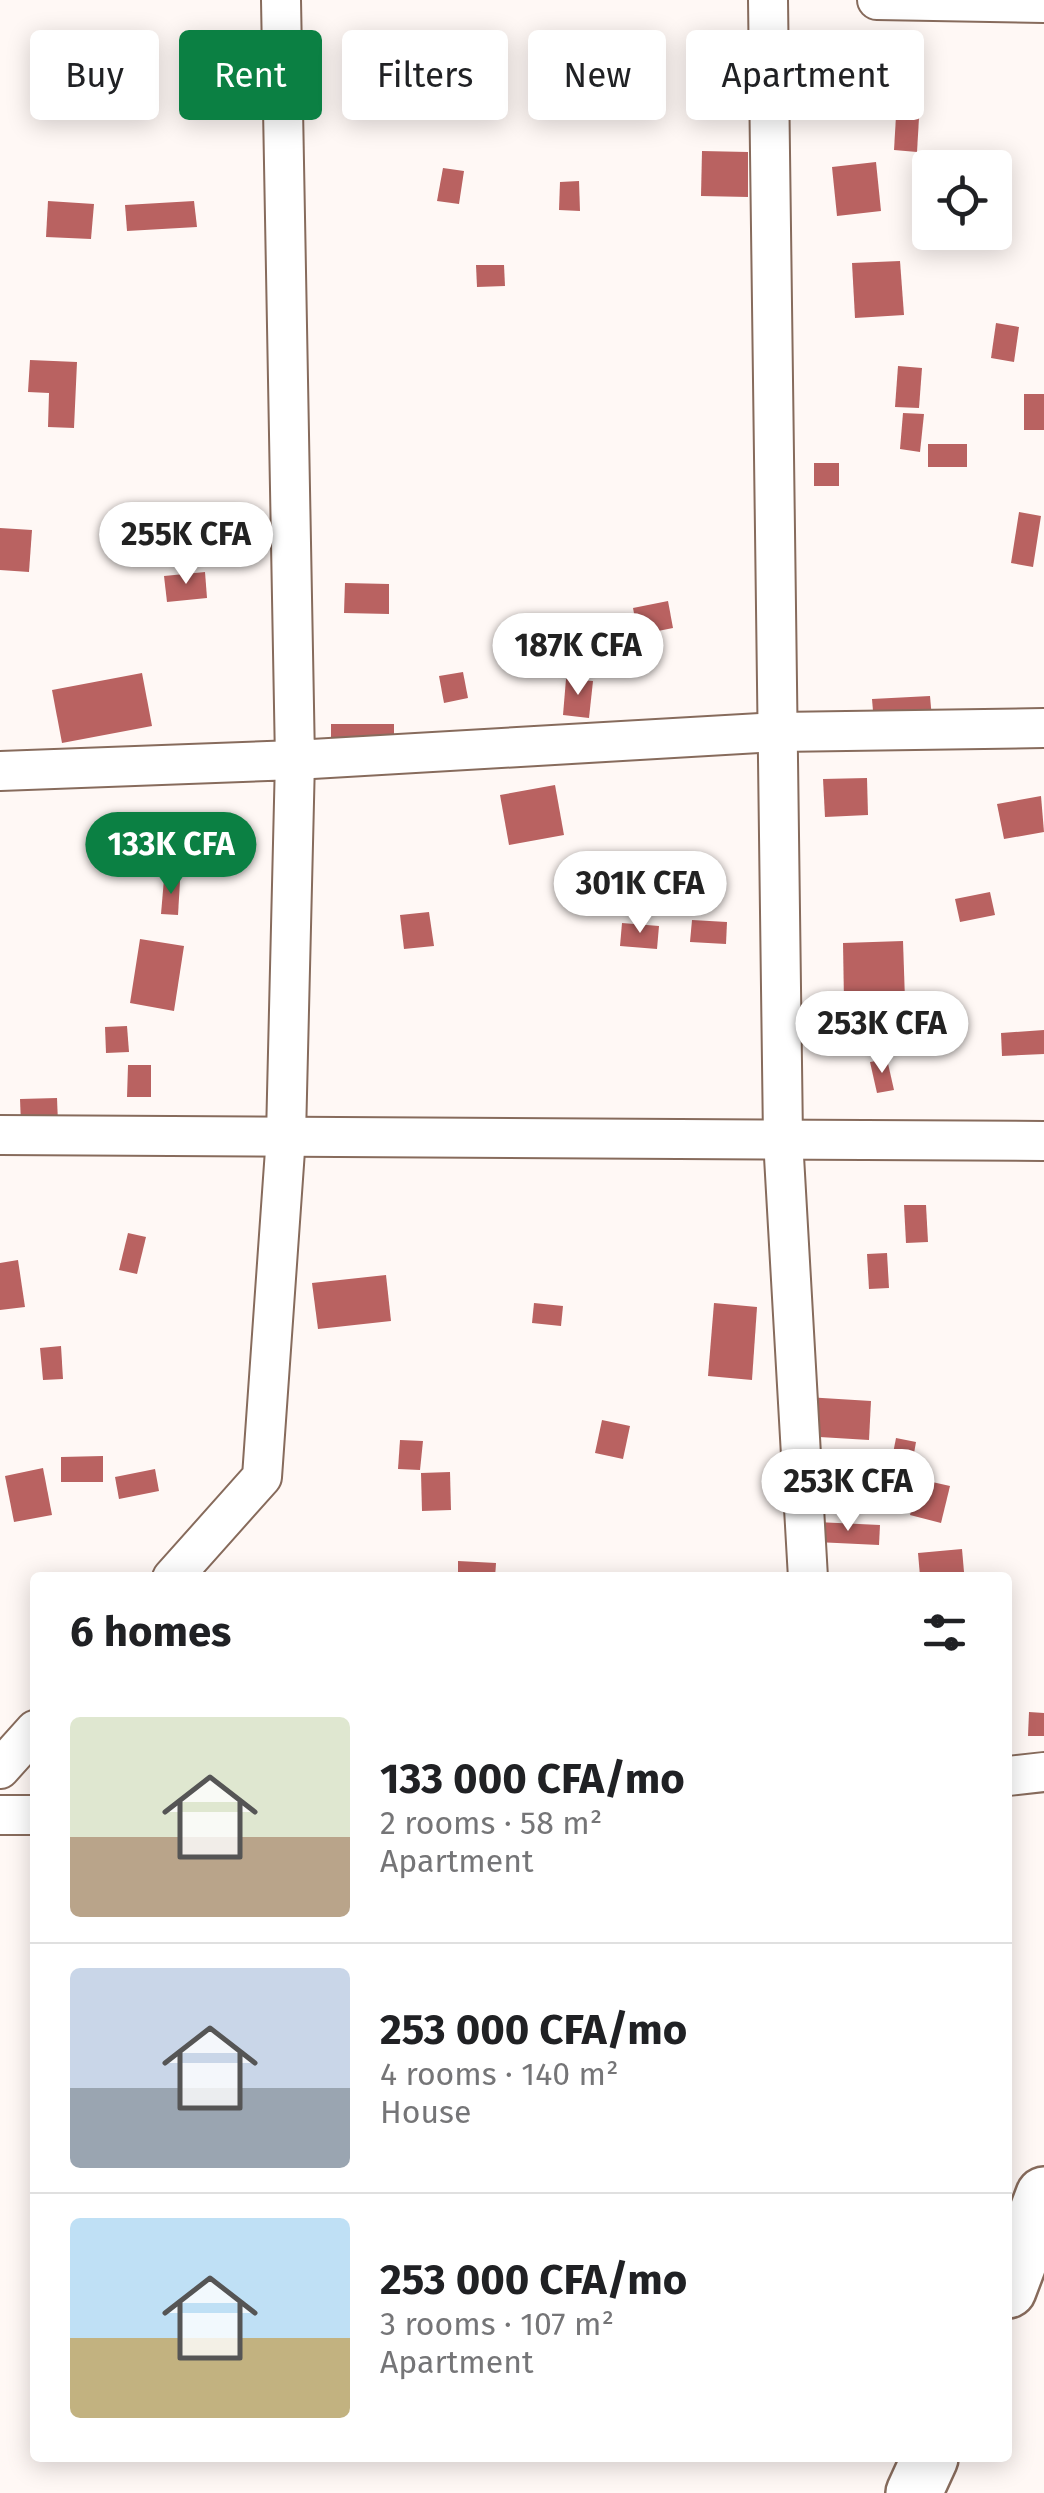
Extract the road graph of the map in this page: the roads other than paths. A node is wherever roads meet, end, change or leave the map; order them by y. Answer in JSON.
{"nodes":[{"id":1,"x":281,"y":0,"type":"edge"},
{"id":2,"x":768,"y":0,"type":"edge"},
{"id":3,"x":877,"y":0,"type":"edge"},
{"id":4,"x":1044,"y":3,"type":"edge"},
{"id":5,"x":1044,"y":728,"type":"edge"},
{"id":6,"x":778,"y":732,"type":"junction"},
{"id":7,"x":296,"y":760,"type":"junction"},
{"id":8,"x":0,"y":771,"type":"edge"},
{"id":9,"x":0,"y":1135,"type":"edge"},
{"id":10,"x":286,"y":1136,"type":"junction"},
{"id":11,"x":783,"y":1139,"type":"junction"},
{"id":12,"x":1044,"y":1141,"type":"edge"},
{"id":13,"x":177,"y":1572,"type":"edge"},
{"id":14,"x":808,"y":1572,"type":"edge"},
{"id":15,"x":30,"y":1736,"type":"edge"},
{"id":16,"x":0,"y":1769,"type":"edge"},
{"id":17,"x":1044,"y":1772,"type":"edge"},
{"id":18,"x":1012,"y":1776,"type":"edge"},
{"id":19,"x":0,"y":1815,"type":"edge"},
{"id":20,"x":30,"y":1815,"type":"edge"},
{"id":21,"x":1044,"y":2195,"type":"edge"},
{"id":22,"x":1012,"y":2279,"type":"edge"},
{"id":23,"x":928,"y":2462,"type":"edge"},
{"id":24,"x":914,"y":2493,"type":"edge"}],
"edges":[{"from":1,"to":7,"type":"street"},
{"from":2,"to":6,"type":"street"},
{"from":3,"to":4,"type":"street"},
{"from":5,"to":6,"type":"street"},
{"from":6,"to":7,"type":"street"},
{"from":6,"to":11,"type":"street"},
{"from":7,"to":8,"type":"street"},
{"from":7,"to":10,"type":"street"},
{"from":9,"to":10,"type":"street"},
{"from":10,"to":11,"type":"street"},
{"from":10,"to":13,"type":"street"},
{"from":11,"to":12,"type":"street"},
{"from":11,"to":14,"type":"street"},
{"from":15,"to":16,"type":"street"},
{"from":17,"to":18,"type":"street"},
{"from":19,"to":20,"type":"street"},
{"from":21,"to":22,"type":"main road"},
{"from":23,"to":24,"type":"main road"}]}
